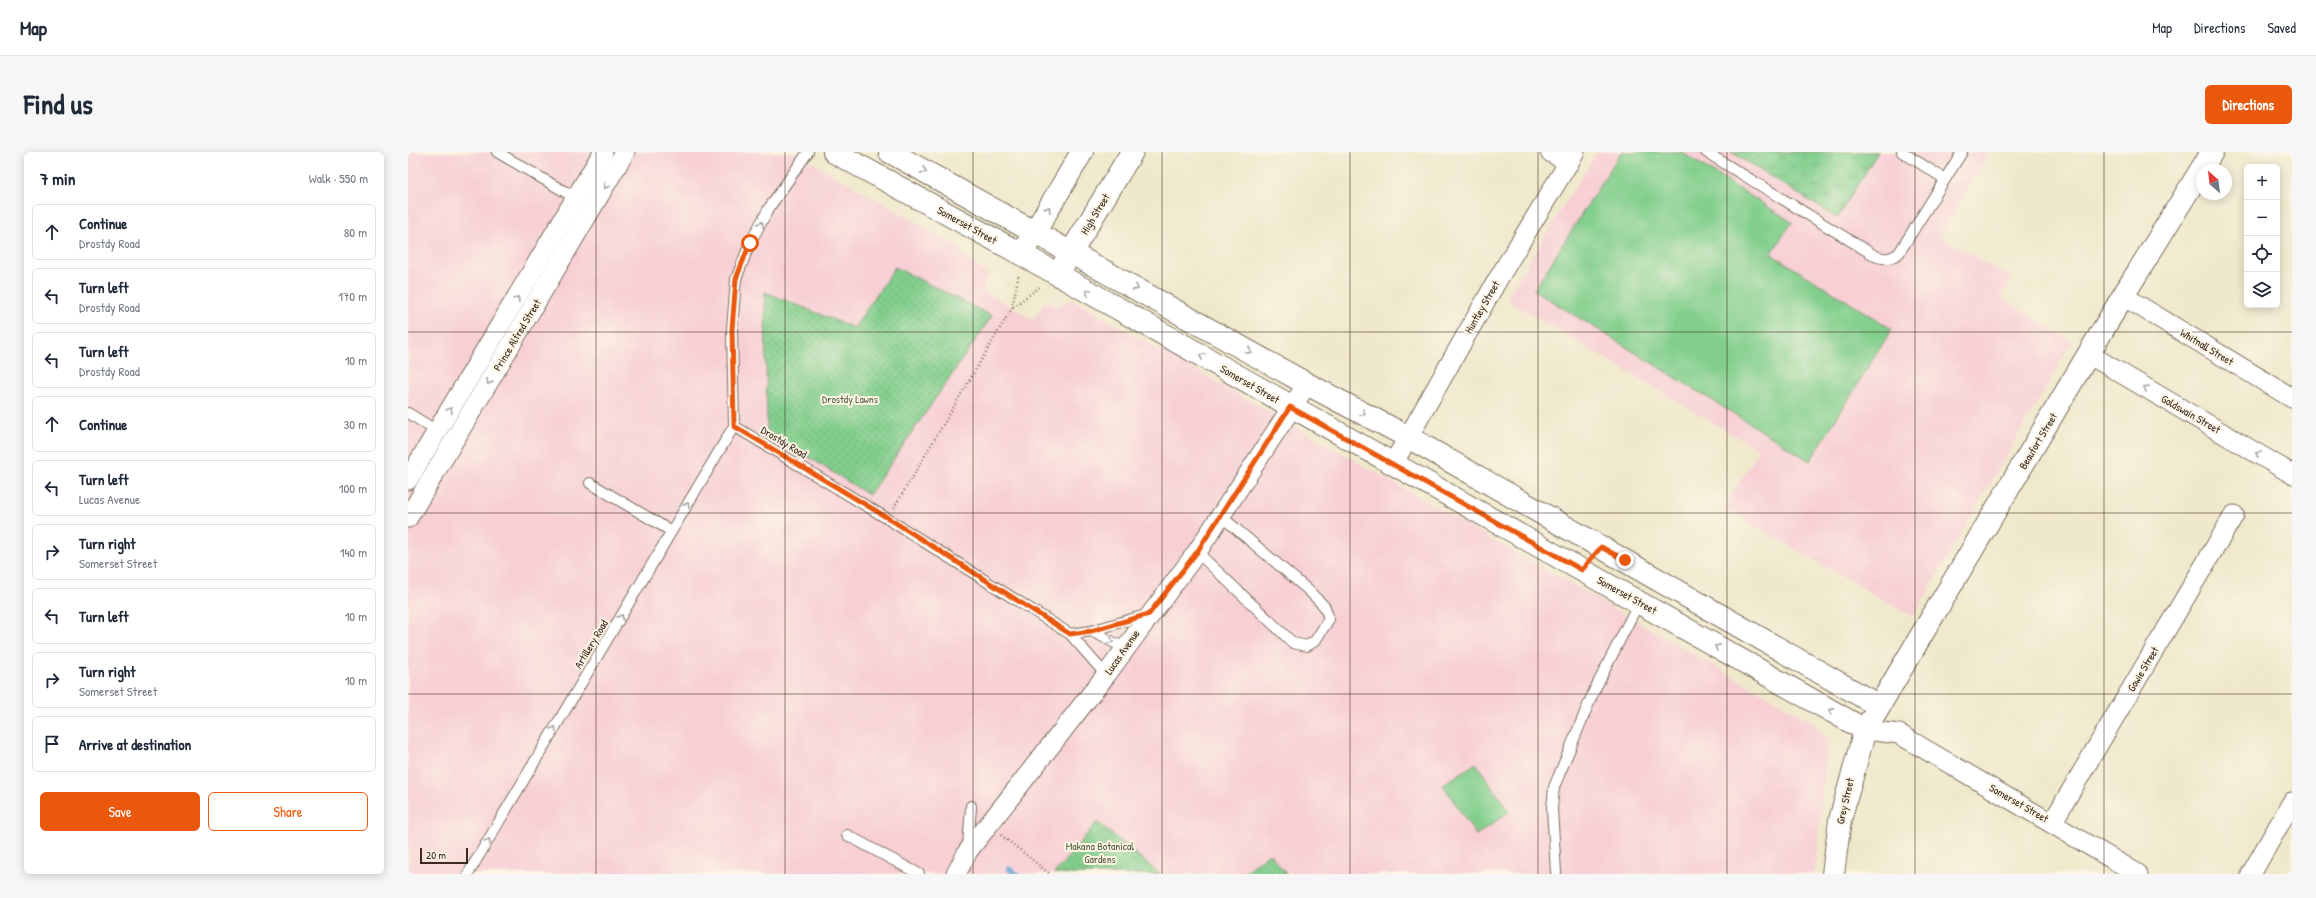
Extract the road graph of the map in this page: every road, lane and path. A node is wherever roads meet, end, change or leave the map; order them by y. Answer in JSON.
{"nodes":[{"id":1,"x":497,"y":152,"type":"edge"},
{"id":2,"x":603,"y":152,"type":"edge"},
{"id":3,"x":625,"y":152,"type":"edge"},
{"id":4,"x":808,"y":152,"type":"edge"},
{"id":5,"x":834,"y":152,"type":"edge"},
{"id":6,"x":890,"y":152,"type":"edge"},
{"id":7,"x":1082,"y":152,"type":"edge"},
{"id":8,"x":1132,"y":152,"type":"edge"},
{"id":9,"x":1550,"y":152,"type":"edge"},
{"id":10,"x":1706,"y":152,"type":"edge"},
{"id":11,"x":1902,"y":152,"type":"edge"},
{"id":12,"x":1962,"y":152,"type":"edge"},
{"id":13,"x":2212,"y":152,"type":"edge"},
{"id":14,"x":1572,"y":158,"type":"edge"},
{"id":15,"x":1945,"y":179,"type":"junction"},
{"id":16,"x":577,"y":198,"type":"junction"},
{"id":17,"x":593,"y":208,"type":"junction"},
{"id":18,"x":1034,"y":232,"type":"junction"},
{"id":19,"x":1072,"y":252,"type":"junction"},
{"id":20,"x":1022,"y":256,"type":"junction"},
{"id":21,"x":1057,"y":274,"type":"junction"},
{"id":22,"x":2123,"y":296,"type":"junction"},
{"id":23,"x":1012,"y":308,"type":"junction"},
{"id":24,"x":2090,"y":355,"type":"junction"},
{"id":25,"x":1307,"y":384,"type":"junction"},
{"id":26,"x":2292,"y":398,"type":"edge"},
{"id":27,"x":1290,"y":407,"type":"junction"},
{"id":28,"x":408,"y":413,"type":"edge"},
{"id":29,"x":734,"y":426,"type":"junction"},
{"id":30,"x":437,"y":431,"type":"junction"},
{"id":31,"x":1408,"y":436,"type":"junction"},
{"id":32,"x":1393,"y":464,"type":"junction"},
{"id":33,"x":2292,"y":474,"type":"edge"},
{"id":34,"x":408,"y":480,"type":"edge"},
{"id":35,"x":590,"y":483,"type":"dead end"},
{"id":36,"x":2234,"y":515,"type":"dead end"},
{"id":37,"x":1220,"y":516,"type":"junction"},
{"id":38,"x":408,"y":518,"type":"edge"},
{"id":39,"x":888,"y":518,"type":"junction"},
{"id":40,"x":671,"y":532,"type":"junction"},
{"id":41,"x":1601,"y":547,"type":"junction"},
{"id":42,"x":1197,"y":552,"type":"junction"},
{"id":43,"x":1582,"y":570,"type":"junction"},
{"id":44,"x":1639,"y":602,"type":"junction"},
{"id":45,"x":1149,"y":614,"type":"junction"},
{"id":46,"x":1091,"y":631,"type":"junction"},
{"id":47,"x":1070,"y":634,"type":"junction"},
{"id":48,"x":1755,"y":634,"type":"junction"},
{"id":49,"x":1125,"y":648,"type":"junction"},
{"id":50,"x":1739,"y":659,"type":"junction"},
{"id":51,"x":1106,"y":675,"type":"junction"},
{"id":52,"x":1879,"y":706,"type":"junction"},
{"id":53,"x":1865,"y":730,"type":"junction"},
{"id":54,"x":1899,"y":734,"type":"junction"},
{"id":55,"x":2292,"y":802,"type":"edge"},
{"id":56,"x":971,"y":806,"type":"dead end"},
{"id":57,"x":2052,"y":823,"type":"junction"},
{"id":58,"x":988,"y":825,"type":"junction"},
{"id":59,"x":847,"y":835,"type":"dead end"},
{"id":60,"x":968,"y":851,"type":"junction"},
{"id":61,"x":1556,"y":872,"type":"dead end"},
{"id":62,"x":468,"y":874,"type":"edge"},
{"id":63,"x":919,"y":874,"type":"edge"},
{"id":64,"x":956,"y":874,"type":"edge"},
{"id":65,"x":1050,"y":874,"type":"edge"},
{"id":66,"x":1833,"y":874,"type":"edge"},
{"id":67,"x":2138,"y":874,"type":"edge"},
{"id":68,"x":2251,"y":874,"type":"edge"}],
"edges":[{"from":1,"to":16,"type":"lane"},
{"from":2,"to":16,"type":"street","name":"Prince Alfred Street"},
{"from":3,"to":17,"type":"street","name":"Prince Alfred Street","one_way":true},
{"from":29,"to":4,"type":"lane","one_way":true},
{"from":5,"to":20,"type":"main road","name":"Somerset Street"},
{"from":6,"to":18,"type":"main road","name":"Somerset Street","one_way":true},
{"from":18,"to":7,"type":"main road","one_way":true},
{"from":8,"to":19,"type":"main road","name":"High Street"},
{"from":9,"to":14,"type":"street"},
{"from":10,"to":15,"type":"lane"},
{"from":11,"to":15,"type":"lane"},
{"from":12,"to":15,"type":"lane"},
{"from":13,"to":22,"type":"main road","name":"Beaufort Street"},
{"from":14,"to":31,"type":"street","name":"Huntley Street"},
{"from":16,"to":17,"type":"lane"},
{"from":30,"to":16,"type":"street","name":"Prince Alfred Street","one_way":true},
{"from":17,"to":38,"type":"street","name":"Prince Alfred Street","one_way":true},
{"from":18,"to":19,"type":"main road","name":"Somerset Street"},
{"from":18,"to":20,"type":"main road"},
{"from":19,"to":21,"type":"main road","name":"High Street"},
{"from":19,"to":25,"type":"main road","name":"Somerset Street","one_way":true},
{"from":20,"to":21,"type":"main road","name":"Somerset Street"},
{"from":20,"to":23,"type":"path"},
{"from":21,"to":23,"type":"path"},
{"from":27,"to":21,"type":"main road","name":"Somerset Street","one_way":true},
{"from":22,"to":24,"type":"main road","name":"Beaufort Street"},
{"from":22,"to":26,"type":"street","name":"Whitnall Street"},
{"from":23,"to":39,"type":"path"},
{"from":33,"to":24,"type":"street","name":"Goldswain Street","one_way":true},
{"from":24,"to":52,"type":"main road","name":"Beaufort Street"},
{"from":25,"to":27,"type":"street","name":"Lucas Avenue"},
{"from":25,"to":31,"type":"main road","name":"Somerset Street","one_way":true},
{"from":27,"to":32,"type":"main road","name":"Somerset Street"},
{"from":27,"to":37,"type":"street","name":"Lucas Avenue"},
{"from":28,"to":30,"type":"lane"},
{"from":29,"to":39,"type":"lane","name":"Drostdy Road"},
{"from":40,"to":29,"type":"lane","name":"Artillery Road","one_way":true},
{"from":30,"to":34,"type":"street","name":"Prince Alfred Street"},
{"from":31,"to":32,"type":"street","name":"Huntley Street"},
{"from":31,"to":41,"type":"main road","name":"Somerset Street"},
{"from":32,"to":43,"type":"main road","name":"Somerset Street"},
{"from":35,"to":40,"type":"lane"},
{"from":36,"to":57,"type":"street","name":"Gowie Street"},
{"from":37,"to":42,"type":"street","name":"Lucas Avenue"},
{"from":37,"to":42,"type":"lane"},
{"from":39,"to":47,"type":"lane","name":"Drostdy Road"},
{"from":62,"to":40,"type":"lane","name":"Artillery Road","one_way":true},
{"from":41,"to":43,"type":"main road"},
{"from":41,"to":48,"type":"main road","name":"Somerset Street"},
{"from":42,"to":45,"type":"street","name":"Lucas Avenue"},
{"from":43,"to":44,"type":"main road","name":"Somerset Street"},
{"from":50,"to":44,"type":"main road","name":"Somerset Street","one_way":true},
{"from":44,"to":61,"type":"lane"},
{"from":45,"to":46,"type":"lane"},
{"from":45,"to":49,"type":"street","name":"Lucas Avenue"},
{"from":46,"to":47,"type":"lane"},
{"from":46,"to":49,"type":"lane","one_way":true},
{"from":47,"to":51,"type":"lane","name":"Drostdy Road"},
{"from":48,"to":50,"type":"main road"},
{"from":48,"to":52,"type":"main road","name":"Somerset Street"},
{"from":49,"to":51,"type":"street","name":"Lucas Avenue"},
{"from":53,"to":50,"type":"main road","name":"Somerset Street","one_way":true},
{"from":51,"to":58,"type":"street","name":"Lucas Avenue"},
{"from":52,"to":53,"type":"main road","name":"Beaufort Street"},
{"from":52,"to":54,"type":"street","name":"Somerset Street"},
{"from":53,"to":54,"type":"street","name":"Somerset Street"},
{"from":53,"to":66,"type":"main road","name":"Grey Street"},
{"from":54,"to":57,"type":"street","name":"Somerset Street"},
{"from":55,"to":68,"type":"street"},
{"from":56,"to":60,"type":"lane"},
{"from":57,"to":67,"type":"street","name":"Somerset Street"},
{"from":58,"to":60,"type":"street","name":"Lucas Avenue"},
{"from":58,"to":65,"type":"path"},
{"from":59,"to":63,"type":"lane"},
{"from":60,"to":64,"type":"street","name":"Lucas Avenue"}]}
